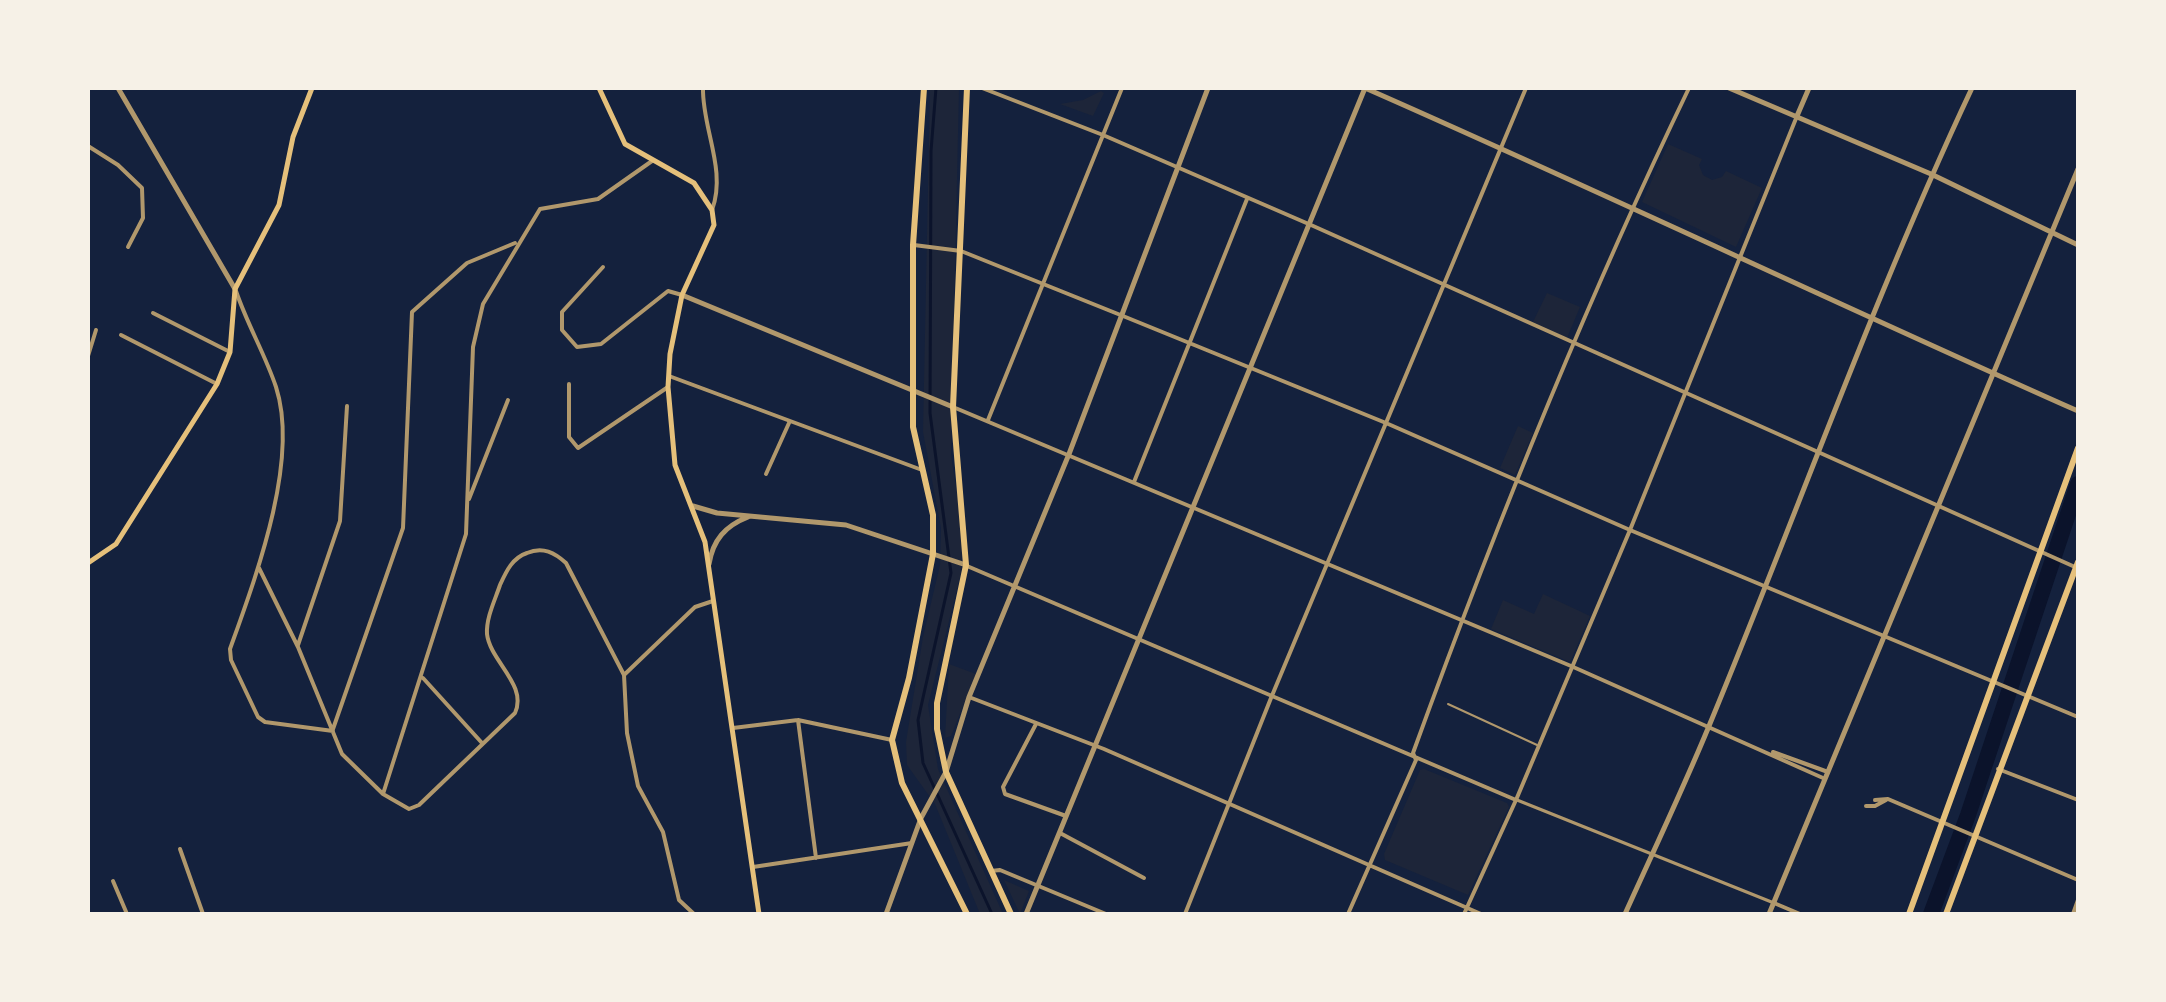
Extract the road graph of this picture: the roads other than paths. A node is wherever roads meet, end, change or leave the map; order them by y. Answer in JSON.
{"nodes":[{"id":1,"x":118,"y":88,"type":"edge"},
{"id":2,"x":312,"y":88,"type":"edge"},
{"id":3,"x":599,"y":88,"type":"edge"},
{"id":4,"x":703,"y":88,"type":"edge"},
{"id":5,"x":924,"y":88,"type":"edge"},
{"id":6,"x":967,"y":88,"type":"edge"},
{"id":7,"x":982,"y":88,"type":"edge"},
{"id":8,"x":1122,"y":88,"type":"edge"},
{"id":9,"x":1208,"y":88,"type":"edge"},
{"id":10,"x":1365,"y":88,"type":"edge"},
{"id":11,"x":1526,"y":88,"type":"edge"},
{"id":12,"x":1689,"y":88,"type":"edge"},
{"id":13,"x":1729,"y":88,"type":"edge"},
{"id":14,"x":1809,"y":88,"type":"edge"},
{"id":15,"x":1972,"y":88,"type":"edge"},
{"id":16,"x":1797,"y":116,"type":"junction"},
{"id":17,"x":1103,"y":135,"type":"junction"},
{"id":18,"x":88,"y":146,"type":"edge"},
{"id":19,"x":1501,"y":148,"type":"junction"},
{"id":20,"x":652,"y":161,"type":"junction"},
{"id":21,"x":1180,"y":168,"type":"junction"},
{"id":22,"x":2078,"y":169,"type":"edge"},
{"id":23,"x":1931,"y":174,"type":"junction"},
{"id":24,"x":1247,"y":199,"type":"junction"},
{"id":25,"x":1632,"y":205,"type":"junction"},
{"id":26,"x":712,"y":210,"type":"junction"},
{"id":27,"x":1311,"y":225,"type":"junction"},
{"id":28,"x":2053,"y":234,"type":"junction"},
{"id":29,"x":517,"y":243,"type":"junction"},
{"id":30,"x":2078,"y":245,"type":"edge"},
{"id":31,"x":917,"y":246,"type":"junction"},
{"id":32,"x":128,"y":247,"type":"dead end"},
{"id":33,"x":957,"y":251,"type":"junction"},
{"id":34,"x":1739,"y":255,"type":"junction"},
{"id":35,"x":603,"y":267,"type":"dead end"},
{"id":36,"x":1045,"y":284,"type":"junction"},
{"id":37,"x":1446,"y":286,"type":"junction"},
{"id":38,"x":235,"y":289,"type":"junction"},
{"id":39,"x":682,"y":295,"type":"junction"},
{"id":40,"x":153,"y":313,"type":"dead end"},
{"id":41,"x":1123,"y":316,"type":"junction"},
{"id":42,"x":1873,"y":320,"type":"junction"},
{"id":43,"x":96,"y":330,"type":"dead end"},
{"id":44,"x":121,"y":335,"type":"dead end"},
{"id":45,"x":1573,"y":342,"type":"junction"},
{"id":46,"x":1188,"y":343,"type":"junction"},
{"id":47,"x":230,"y":352,"type":"junction"},
{"id":48,"x":88,"y":356,"type":"edge"},
{"id":49,"x":1253,"y":369,"type":"junction"},
{"id":50,"x":1992,"y":372,"type":"junction"},
{"id":51,"x":669,"y":376,"type":"junction"},
{"id":52,"x":217,"y":384,"type":"junction"},
{"id":53,"x":569,"y":384,"type":"dead end"},
{"id":54,"x":668,"y":387,"type":"junction"},
{"id":55,"x":913,"y":389,"type":"junction"},
{"id":56,"x":1685,"y":393,"type":"junction"},
{"id":57,"x":508,"y":400,"type":"dead end"},
{"id":58,"x":347,"y":406,"type":"dead end"},
{"id":59,"x":953,"y":407,"type":"junction"},
{"id":60,"x":2078,"y":411,"type":"edge"},
{"id":61,"x":988,"y":420,"type":"junction"},
{"id":62,"x":789,"y":423,"type":"junction"},
{"id":63,"x":1386,"y":423,"type":"junction"},
{"id":64,"x":2078,"y":448,"type":"edge"},
{"id":65,"x":1817,"y":452,"type":"junction"},
{"id":66,"x":1069,"y":454,"type":"junction"},
{"id":67,"x":924,"y":470,"type":"junction"},
{"id":68,"x":766,"y":474,"type":"dead end"},
{"id":69,"x":1519,"y":481,"type":"junction"},
{"id":70,"x":1134,"y":482,"type":"junction"},
{"id":71,"x":467,"y":505,"type":"junction"},
{"id":72,"x":693,"y":506,"type":"junction"},
{"id":73,"x":1192,"y":506,"type":"junction"},
{"id":74,"x":1936,"y":506,"type":"junction"},
{"id":75,"x":749,"y":517,"type":"junction"},
{"id":76,"x":1630,"y":530,"type":"junction"},
{"id":77,"x":2045,"y":553,"type":"junction"},
{"id":78,"x":933,"y":554,"type":"junction"},
{"id":79,"x":88,"y":563,"type":"edge"},
{"id":80,"x":709,"y":564,"type":"junction"},
{"id":81,"x":966,"y":565,"type":"junction"},
{"id":82,"x":1327,"y":565,"type":"junction"},
{"id":83,"x":2076,"y":566,"type":"edge"},
{"id":84,"x":259,"y":568,"type":"junction"},
{"id":85,"x":1014,"y":585,"type":"junction"},
{"id":86,"x":1763,"y":585,"type":"junction"},
{"id":87,"x":714,"y":601,"type":"junction"},
{"id":88,"x":1461,"y":621,"type":"junction"},
{"id":89,"x":1884,"y":634,"type":"junction"},
{"id":90,"x":1138,"y":642,"type":"junction"},
{"id":91,"x":298,"y":647,"type":"junction"},
{"id":92,"x":1571,"y":666,"type":"junction"},
{"id":93,"x":624,"y":675,"type":"junction"},
{"id":94,"x":423,"y":678,"type":"junction"},
{"id":95,"x":1997,"y":682,"type":"junction"},
{"id":96,"x":2026,"y":695,"type":"junction"},
{"id":97,"x":969,"y":697,"type":"junction"},
{"id":98,"x":1271,"y":698,"type":"junction"},
{"id":99,"x":1448,"y":704,"type":"dead end"},
{"id":100,"x":2078,"y":717,"type":"edge"},
{"id":101,"x":798,"y":720,"type":"junction"},
{"id":102,"x":1036,"y":724,"type":"junction"},
{"id":103,"x":1709,"y":726,"type":"junction"},
{"id":104,"x":733,"y":728,"type":"junction"},
{"id":105,"x":333,"y":731,"type":"junction"},
{"id":106,"x":892,"y":740,"type":"junction"},
{"id":107,"x":482,"y":743,"type":"junction"},
{"id":108,"x":1539,"y":746,"type":"junction"},
{"id":109,"x":1096,"y":748,"type":"junction"},
{"id":110,"x":1416,"y":760,"type":"junction"},
{"id":111,"x":1998,"y":769,"type":"junction"},
{"id":112,"x":946,"y":772,"type":"junction"},
{"id":113,"x":1826,"y":775,"type":"junction"},
{"id":114,"x":383,"y":794,"type":"junction"},
{"id":115,"x":1888,"y":799,"type":"junction"},
{"id":116,"x":1516,"y":800,"type":"junction"},
{"id":117,"x":1875,"y":800,"type":"dead end"},
{"id":118,"x":2078,"y":800,"type":"edge"},
{"id":119,"x":1227,"y":806,"type":"junction"},
{"id":120,"x":1866,"y":806,"type":"dead end"},
{"id":121,"x":1066,"y":816,"type":"junction"},
{"id":122,"x":921,"y":818,"type":"junction"},
{"id":123,"x":1944,"y":825,"type":"junction"},
{"id":124,"x":1060,"y":833,"type":"junction"},
{"id":125,"x":1975,"y":838,"type":"junction"},
{"id":126,"x":912,"y":843,"type":"junction"},
{"id":127,"x":180,"y":849,"type":"dead end"},
{"id":128,"x":1652,"y":855,"type":"junction"},
{"id":129,"x":816,"y":858,"type":"junction"},
{"id":130,"x":1370,"y":864,"type":"junction"},
{"id":131,"x":753,"y":867,"type":"junction"},
{"id":132,"x":991,"y":871,"type":"junction"},
{"id":133,"x":1144,"y":878,"type":"dead end"},
{"id":134,"x":2078,"y":880,"type":"edge"},
{"id":135,"x":113,"y":881,"type":"dead end"},
{"id":136,"x":1037,"y":886,"type":"junction"},
{"id":137,"x":2078,"y":900,"type":"edge"},
{"id":138,"x":1774,"y":903,"type":"junction"},
{"id":139,"x":1467,"y":908,"type":"junction"},
{"id":140,"x":127,"y":914,"type":"edge"},
{"id":141,"x":203,"y":914,"type":"edge"},
{"id":142,"x":694,"y":914,"type":"edge"},
{"id":143,"x":759,"y":914,"type":"edge"},
{"id":144,"x":886,"y":914,"type":"edge"},
{"id":145,"x":967,"y":914,"type":"edge"},
{"id":146,"x":1011,"y":914,"type":"edge"},
{"id":147,"x":1026,"y":914,"type":"edge"},
{"id":148,"x":1106,"y":914,"type":"edge"},
{"id":149,"x":1185,"y":914,"type":"edge"},
{"id":150,"x":1348,"y":914,"type":"edge"},
{"id":151,"x":1464,"y":914,"type":"edge"},
{"id":152,"x":1481,"y":914,"type":"edge"},
{"id":153,"x":1625,"y":914,"type":"edge"},
{"id":154,"x":1769,"y":914,"type":"edge"},
{"id":155,"x":1800,"y":914,"type":"edge"},
{"id":156,"x":1909,"y":914,"type":"edge"},
{"id":157,"x":1946,"y":914,"type":"edge"},
{"id":158,"x":2073,"y":914,"type":"edge"}],
"edges":[{"from":1,"to":38,"type":"street"},
{"from":2,"to":38,"type":"main road"},
{"from":3,"to":20,"type":"main road"},
{"from":4,"to":26,"type":"street"},
{"from":5,"to":31,"type":"main road"},
{"from":6,"to":33,"type":"main road"},
{"from":7,"to":17,"type":"street"},
{"from":8,"to":17,"type":"street"},
{"from":9,"to":21,"type":"street"},
{"from":10,"to":19,"type":"street"},
{"from":10,"to":27,"type":"street"},
{"from":11,"to":19,"type":"street"},
{"from":12,"to":25,"type":"street"},
{"from":13,"to":16,"type":"street"},
{"from":14,"to":16,"type":"street"},
{"from":15,"to":23,"type":"street"},
{"from":16,"to":23,"type":"street"},
{"from":16,"to":34,"type":"street"},
{"from":17,"to":21,"type":"street"},
{"from":17,"to":36,"type":"street"},
{"from":18,"to":32,"type":"street"},
{"from":19,"to":25,"type":"street"},
{"from":19,"to":37,"type":"street"},
{"from":20,"to":26,"type":"main road"},
{"from":20,"to":29,"type":"street"},
{"from":21,"to":24,"type":"street"},
{"from":21,"to":41,"type":"street"},
{"from":22,"to":28,"type":"street"},
{"from":23,"to":28,"type":"street"},
{"from":23,"to":42,"type":"street"},
{"from":24,"to":27,"type":"street"},
{"from":24,"to":46,"type":"street"},
{"from":25,"to":34,"type":"street"},
{"from":25,"to":45,"type":"street"},
{"from":26,"to":39,"type":"main road"},
{"from":27,"to":37,"type":"street"},
{"from":27,"to":49,"type":"street"},
{"from":28,"to":30,"type":"street"},
{"from":28,"to":50,"type":"street"},
{"from":29,"to":71,"type":"street"},
{"from":29,"to":105,"type":"street"},
{"from":31,"to":33,"type":"street"},
{"from":31,"to":55,"type":"main road"},
{"from":33,"to":36,"type":"street"},
{"from":33,"to":59,"type":"main road"},
{"from":34,"to":42,"type":"street"},
{"from":34,"to":56,"type":"street"},
{"from":35,"to":39,"type":"street"},
{"from":36,"to":41,"type":"street"},
{"from":36,"to":61,"type":"street"},
{"from":37,"to":45,"type":"street"},
{"from":37,"to":63,"type":"street"},
{"from":38,"to":47,"type":"main road"},
{"from":38,"to":84,"type":"street"},
{"from":39,"to":51,"type":"main road"},
{"from":39,"to":55,"type":"street"},
{"from":40,"to":47,"type":"street"},
{"from":41,"to":46,"type":"street"},
{"from":41,"to":66,"type":"street"},
{"from":42,"to":50,"type":"street"},
{"from":42,"to":65,"type":"street"},
{"from":43,"to":48,"type":"street"},
{"from":44,"to":52,"type":"street"},
{"from":45,"to":56,"type":"street"},
{"from":45,"to":69,"type":"street"},
{"from":46,"to":49,"type":"street"},
{"from":46,"to":70,"type":"street"},
{"from":47,"to":52,"type":"main road"},
{"from":49,"to":63,"type":"street"},
{"from":49,"to":73,"type":"street"},
{"from":50,"to":60,"type":"street"},
{"from":50,"to":74,"type":"street"},
{"from":51,"to":54,"type":"main road"},
{"from":51,"to":62,"type":"street"},
{"from":52,"to":79,"type":"main road"},
{"from":53,"to":54,"type":"street"},
{"from":54,"to":72,"type":"main road"},
{"from":55,"to":59,"type":"street"},
{"from":55,"to":67,"type":"main road"},
{"from":56,"to":65,"type":"street"},
{"from":56,"to":76,"type":"street"},
{"from":57,"to":71,"type":"street"},
{"from":58,"to":91,"type":"street"},
{"from":59,"to":61,"type":"street"},
{"from":59,"to":81,"type":"main road"},
{"from":61,"to":66,"type":"street"},
{"from":62,"to":67,"type":"street"},
{"from":62,"to":68,"type":"street"},
{"from":63,"to":69,"type":"street"},
{"from":63,"to":82,"type":"street"},
{"from":64,"to":77,"type":"main road"},
{"from":65,"to":74,"type":"street"},
{"from":65,"to":86,"type":"street"},
{"from":66,"to":70,"type":"street"},
{"from":66,"to":85,"type":"street"},
{"from":67,"to":78,"type":"main road"},
{"from":69,"to":76,"type":"street"},
{"from":69,"to":88,"type":"street"},
{"from":70,"to":73,"type":"street"},
{"from":71,"to":94,"type":"street"},
{"from":72,"to":75,"type":"street"},
{"from":72,"to":80,"type":"main road"},
{"from":73,"to":82,"type":"street"},
{"from":73,"to":90,"type":"street"},
{"from":74,"to":77,"type":"street"},
{"from":74,"to":89,"type":"street"},
{"from":75,"to":78,"type":"street"},
{"from":75,"to":80,"type":"street"},
{"from":76,"to":86,"type":"street"},
{"from":76,"to":92,"type":"street"},
{"from":77,"to":83,"type":"street"},
{"from":77,"to":95,"type":"main road"},
{"from":78,"to":81,"type":"street"},
{"from":78,"to":106,"type":"main road"},
{"from":80,"to":87,"type":"main road"},
{"from":81,"to":85,"type":"street"},
{"from":81,"to":112,"type":"main road"},
{"from":82,"to":88,"type":"street"},
{"from":82,"to":98,"type":"street"},
{"from":83,"to":96,"type":"main road"},
{"from":84,"to":91,"type":"street"},
{"from":84,"to":105,"type":"street"},
{"from":85,"to":90,"type":"street"},
{"from":85,"to":97,"type":"street"},
{"from":86,"to":89,"type":"street"},
{"from":86,"to":103,"type":"street"},
{"from":87,"to":93,"type":"street"},
{"from":87,"to":104,"type":"main road"},
{"from":88,"to":92,"type":"street"},
{"from":88,"to":110,"type":"street"},
{"from":89,"to":95,"type":"street"},
{"from":89,"to":113,"type":"street"},
{"from":90,"to":98,"type":"street"},
{"from":90,"to":109,"type":"street"},
{"from":91,"to":105,"type":"street"},
{"from":92,"to":103,"type":"street"},
{"from":92,"to":108,"type":"street"},
{"from":93,"to":107,"type":"street"},
{"from":93,"to":142,"type":"street"},
{"from":94,"to":107,"type":"street"},
{"from":94,"to":114,"type":"street"},
{"from":95,"to":96,"type":"street"},
{"from":95,"to":123,"type":"main road"},
{"from":96,"to":100,"type":"street"},
{"from":96,"to":111,"type":"main road"},
{"from":97,"to":102,"type":"street"},
{"from":97,"to":112,"type":"street"},
{"from":98,"to":110,"type":"street"},
{"from":98,"to":119,"type":"street"},
{"from":99,"to":108,"type":"lane"},
{"from":101,"to":104,"type":"street"},
{"from":101,"to":106,"type":"street"},
{"from":101,"to":129,"type":"street"},
{"from":102,"to":109,"type":"street"},
{"from":102,"to":121,"type":"street"},
{"from":103,"to":113,"type":"street"},
{"from":103,"to":128,"type":"street"},
{"from":104,"to":131,"type":"main road"},
{"from":105,"to":114,"type":"street"},
{"from":106,"to":122,"type":"main road"},
{"from":107,"to":114,"type":"street"},
{"from":108,"to":116,"type":"street"},
{"from":109,"to":119,"type":"street"},
{"from":109,"to":121,"type":"street"},
{"from":110,"to":116,"type":"street"},
{"from":110,"to":130,"type":"street"},
{"from":111,"to":118,"type":"street"},
{"from":111,"to":125,"type":"main road"},
{"from":112,"to":122,"type":"street"},
{"from":112,"to":132,"type":"main road"},
{"from":113,"to":138,"type":"street"},
{"from":115,"to":117,"type":"street"},
{"from":115,"to":120,"type":"street"},
{"from":115,"to":123,"type":"street"},
{"from":116,"to":128,"type":"street"},
{"from":116,"to":139,"type":"street"},
{"from":119,"to":130,"type":"street"},
{"from":119,"to":149,"type":"street"},
{"from":121,"to":124,"type":"street"},
{"from":122,"to":126,"type":"street"},
{"from":122,"to":145,"type":"main road"},
{"from":123,"to":125,"type":"street"},
{"from":123,"to":156,"type":"main road"},
{"from":124,"to":133,"type":"street"},
{"from":124,"to":136,"type":"street"},
{"from":125,"to":134,"type":"street"},
{"from":125,"to":157,"type":"main road"},
{"from":126,"to":129,"type":"street"},
{"from":126,"to":144,"type":"street"},
{"from":127,"to":141,"type":"street"},
{"from":128,"to":138,"type":"street"},
{"from":128,"to":153,"type":"street"},
{"from":129,"to":131,"type":"street"},
{"from":130,"to":139,"type":"street"},
{"from":130,"to":150,"type":"street"},
{"from":131,"to":143,"type":"main road"},
{"from":132,"to":136,"type":"street"},
{"from":132,"to":146,"type":"main road"},
{"from":135,"to":140,"type":"street"},
{"from":136,"to":147,"type":"street"},
{"from":136,"to":148,"type":"street"},
{"from":137,"to":158,"type":"street"},
{"from":138,"to":154,"type":"street"},
{"from":138,"to":155,"type":"street"},
{"from":139,"to":151,"type":"street"},
{"from":139,"to":152,"type":"street"}]}
